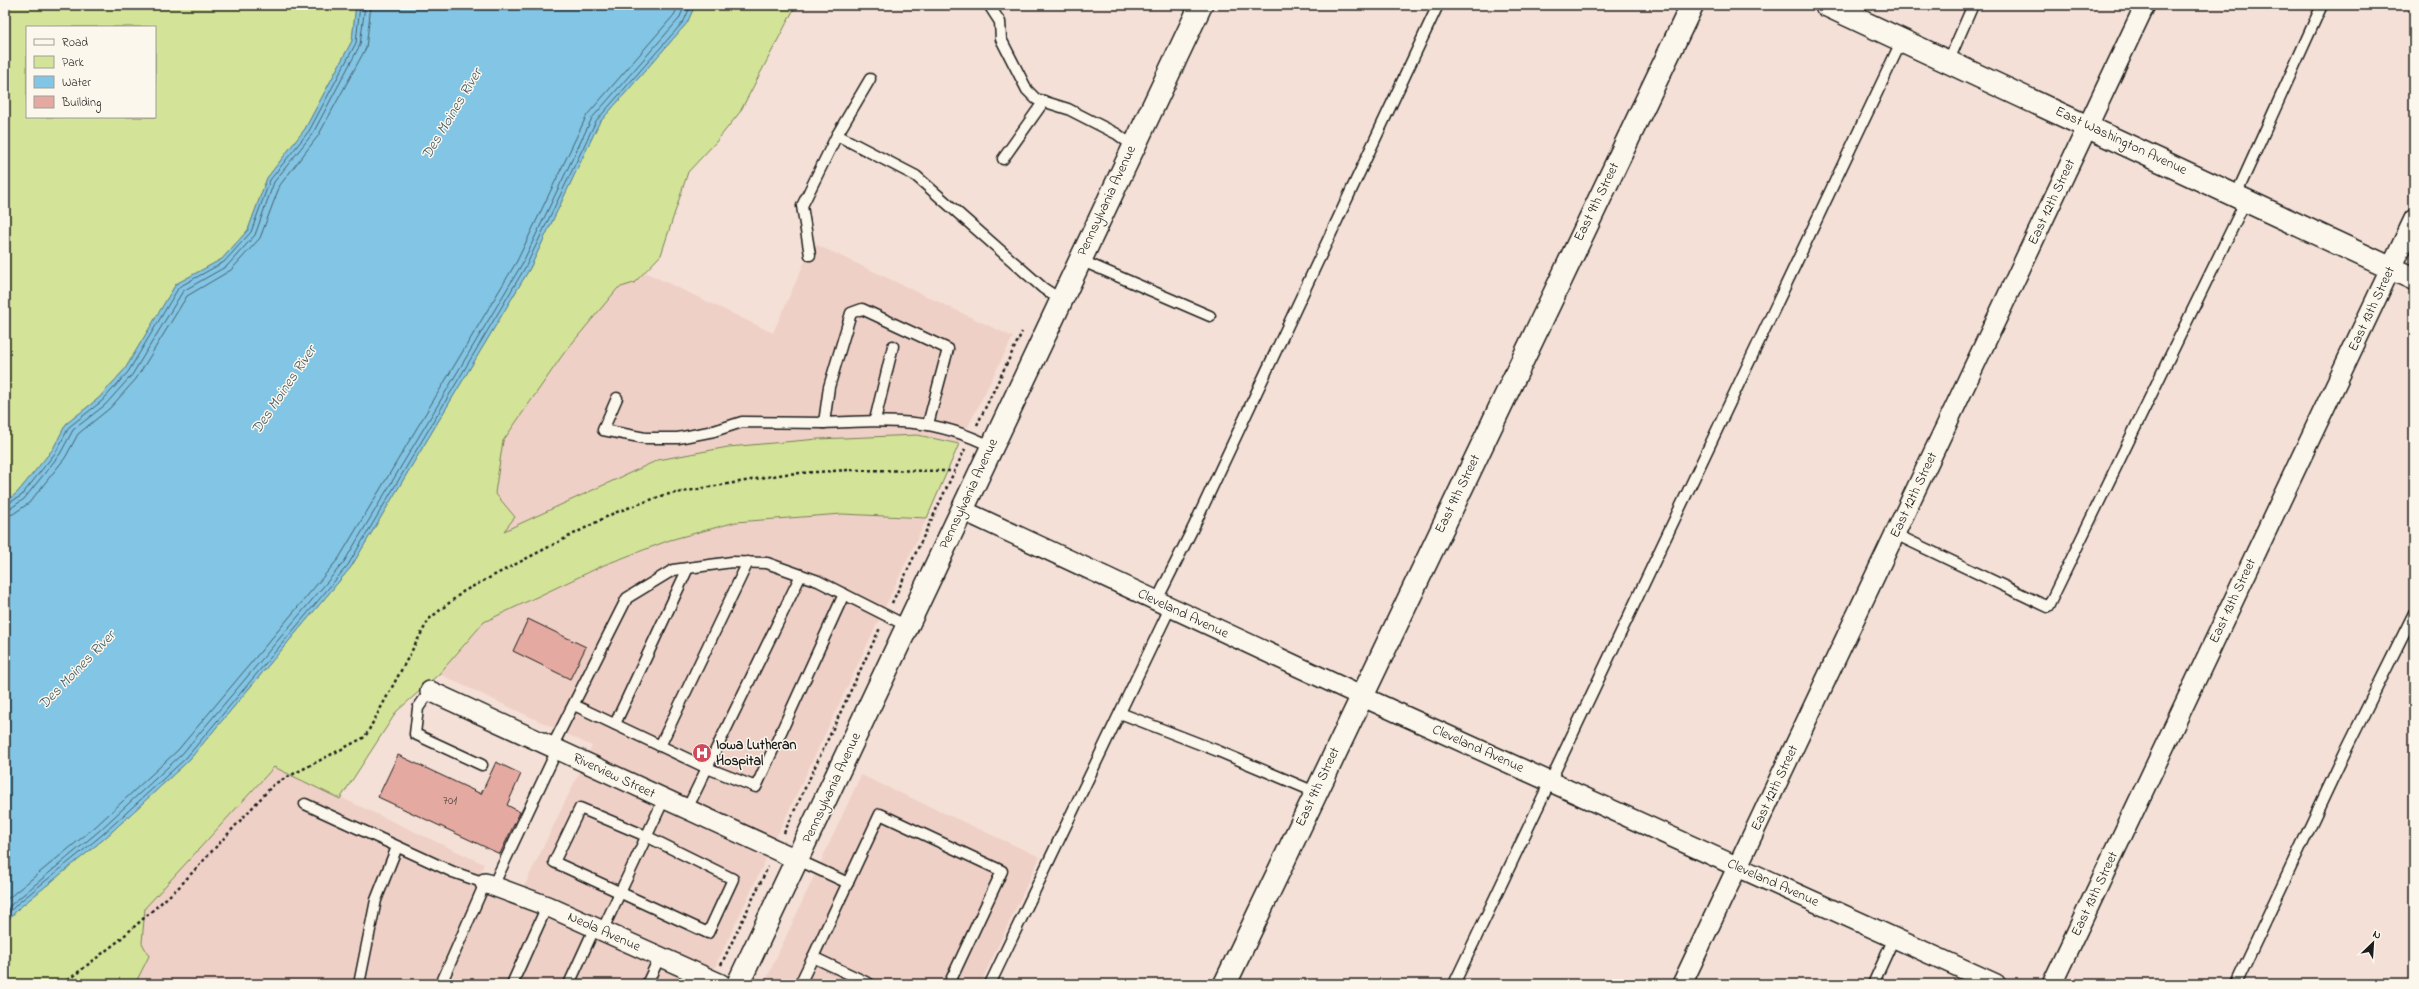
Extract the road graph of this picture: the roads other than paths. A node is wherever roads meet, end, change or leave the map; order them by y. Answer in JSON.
{"nodes":[{"id":1,"x":989,"y":5,"type":"edge"},
{"id":2,"x":1201,"y":5,"type":"edge"},
{"id":3,"x":1438,"y":5,"type":"edge"},
{"id":4,"x":1692,"y":5,"type":"edge"},
{"id":5,"x":1826,"y":5,"type":"edge"},
{"id":6,"x":1973,"y":5,"type":"edge"},
{"id":7,"x":2145,"y":5,"type":"edge"},
{"id":8,"x":2322,"y":5,"type":"edge"},
{"id":9,"x":1858,"y":12,"type":"edge"},
{"id":10,"x":1902,"y":40,"type":"junction"},
{"id":11,"x":1949,"y":60,"type":"junction"},
{"id":12,"x":870,"y":79,"type":"dead end"},
{"id":13,"x":1044,"y":101,"type":"junction"},
{"id":14,"x":2088,"y":126,"type":"junction"},
{"id":15,"x":838,"y":135,"type":"junction"},
{"id":16,"x":1133,"y":146,"type":"junction"},
{"id":17,"x":1003,"y":159,"type":"dead end"},
{"id":18,"x":2241,"y":197,"type":"junction"},
{"id":19,"x":2414,"y":219,"type":"edge"},
{"id":20,"x":810,"y":255,"type":"dead end"},
{"id":21,"x":1080,"y":260,"type":"junction"},
{"id":22,"x":2391,"y":268,"type":"junction"},
{"id":23,"x":2414,"y":279,"type":"edge"},
{"id":24,"x":1061,"y":300,"type":"junction"},
{"id":25,"x":1210,"y":316,"type":"dead end"},
{"id":26,"x":892,"y":346,"type":"dead end"},
{"id":27,"x":617,"y":398,"type":"dead end"},
{"id":28,"x":875,"y":420,"type":"junction"},
{"id":29,"x":824,"y":423,"type":"junction"},
{"id":30,"x":928,"y":424,"type":"junction"},
{"id":31,"x":992,"y":447,"type":"junction"},
{"id":32,"x":962,"y":510,"type":"junction"},
{"id":33,"x":1895,"y":534,"type":"junction"},
{"id":34,"x":748,"y":562,"type":"junction"},
{"id":35,"x":688,"y":568,"type":"junction"},
{"id":36,"x":801,"y":575,"type":"junction"},
{"id":37,"x":844,"y":594,"type":"junction"},
{"id":38,"x":1164,"y":605,"type":"junction"},
{"id":39,"x":2414,"y":613,"type":"edge"},
{"id":40,"x":907,"y":626,"type":"junction"},
{"id":41,"x":430,"y":691,"type":"joint"},
{"id":42,"x":1361,"y":696,"type":"junction"},
{"id":43,"x":574,"y":705,"type":"junction"},
{"id":44,"x":1120,"y":713,"type":"junction"},
{"id":45,"x":615,"y":724,"type":"junction"},
{"id":46,"x":660,"y":746,"type":"junction"},
{"id":47,"x":555,"y":749,"type":"junction"},
{"id":48,"x":482,"y":766,"type":"dead end"},
{"id":49,"x":707,"y":768,"type":"junction"},
{"id":50,"x":1550,"y":781,"type":"junction"},
{"id":51,"x":1315,"y":792,"type":"junction"},
{"id":52,"x":664,"y":799,"type":"junction"},
{"id":53,"x":305,"y":804,"type":"dead end"},
{"id":54,"x":687,"y":809,"type":"junction"},
{"id":55,"x":646,"y":836,"type":"junction"},
{"id":56,"x":397,"y":847,"type":"junction"},
{"id":57,"x":798,"y":860,"type":"junction"},
{"id":58,"x":1738,"y":867,"type":"junction"},
{"id":59,"x":848,"y":883,"type":"junction"},
{"id":60,"x":489,"y":885,"type":"junction"},
{"id":61,"x":619,"y":893,"type":"junction"},
{"id":62,"x":547,"y":906,"type":"junction"},
{"id":63,"x":598,"y":929,"type":"junction"},
{"id":64,"x":1894,"y":938,"type":"junction"},
{"id":65,"x":660,"y":956,"type":"junction"},
{"id":66,"x":813,"y":957,"type":"junction"},
{"id":67,"x":718,"y":982,"type":"edge"},
{"id":68,"x":359,"y":984,"type":"edge"},
{"id":69,"x":440,"y":984,"type":"edge"},
{"id":70,"x":512,"y":984,"type":"edge"},
{"id":71,"x":569,"y":984,"type":"edge"},
{"id":72,"x":647,"y":984,"type":"edge"},
{"id":73,"x":738,"y":984,"type":"edge"},
{"id":74,"x":800,"y":984,"type":"edge"},
{"id":75,"x":870,"y":984,"type":"edge"},
{"id":76,"x":949,"y":984,"type":"edge"},
{"id":77,"x":990,"y":984,"type":"edge"},
{"id":78,"x":1225,"y":984,"type":"edge"},
{"id":79,"x":1454,"y":984,"type":"edge"},
{"id":80,"x":1682,"y":984,"type":"edge"},
{"id":81,"x":1873,"y":984,"type":"edge"},
{"id":82,"x":1996,"y":984,"type":"edge"},
{"id":83,"x":2052,"y":984,"type":"edge"},
{"id":84,"x":2236,"y":984,"type":"edge"}],
"edges":[{"from":1,"to":13,"type":"lane"},
{"from":2,"to":16,"type":"street","name":"Pennsylvania Avenue"},
{"from":3,"to":38,"type":"lane"},
{"from":4,"to":42,"type":"street","name":"East 9th Street"},
{"from":5,"to":9,"type":"street","name":"East Washington Avenue"},
{"from":6,"to":11,"type":"lane"},
{"from":7,"to":14,"type":"street","name":"East 12th Street"},
{"from":8,"to":18,"type":"lane"},
{"from":9,"to":10,"type":"street","name":"East Washington Avenue"},
{"from":10,"to":11,"type":"street","name":"East Washington Avenue"},
{"from":10,"to":50,"type":"lane"},
{"from":11,"to":14,"type":"street","name":"East Washington Avenue"},
{"from":12,"to":15,"type":"lane"},
{"from":13,"to":16,"type":"lane"},
{"from":13,"to":17,"type":"lane"},
{"from":14,"to":18,"type":"street","name":"East Washington Avenue"},
{"from":14,"to":33,"type":"street","name":"East 12th Street"},
{"from":15,"to":20,"type":"lane"},
{"from":15,"to":24,"type":"lane"},
{"from":16,"to":21,"type":"street","name":"Pennsylvania Avenue"},
{"from":18,"to":22,"type":"street","name":"East Washington Avenue"},
{"from":18,"to":33,"type":"lane"},
{"from":19,"to":22,"type":"street","name":"East 13th Street"},
{"from":21,"to":24,"type":"street","name":"Pennsylvania Avenue"},
{"from":21,"to":25,"type":"lane"},
{"from":22,"to":23,"type":"street","name":"East Washington Avenue"},
{"from":22,"to":83,"type":"street","name":"East 13th Street"},
{"from":24,"to":31,"type":"street","name":"Pennsylvania Avenue"},
{"from":26,"to":28,"type":"lane"},
{"from":27,"to":29,"type":"lane"},
{"from":28,"to":29,"type":"lane"},
{"from":28,"to":30,"type":"lane"},
{"from":29,"to":30,"type":"lane"},
{"from":30,"to":31,"type":"lane"},
{"from":31,"to":32,"type":"street","name":"Pennsylvania Avenue"},
{"from":32,"to":38,"type":"street","name":"Cleveland Avenue"},
{"from":32,"to":40,"type":"street","name":"Pennsylvania Avenue"},
{"from":33,"to":58,"type":"street","name":"East 12th Street"},
{"from":34,"to":35,"type":"lane"},
{"from":34,"to":36,"type":"lane"},
{"from":34,"to":46,"type":"lane"},
{"from":35,"to":43,"type":"lane"},
{"from":35,"to":45,"type":"lane"},
{"from":36,"to":37,"type":"lane"},
{"from":36,"to":49,"type":"lane"},
{"from":37,"to":40,"type":"lane"},
{"from":37,"to":49,"type":"lane"},
{"from":38,"to":42,"type":"street","name":"Cleveland Avenue"},
{"from":38,"to":44,"type":"lane"},
{"from":39,"to":84,"type":"lane"},
{"from":40,"to":57,"type":"street","name":"Pennsylvania Avenue"},
{"from":41,"to":47,"type":"street","name":"Riverview Street"},
{"from":41,"to":48,"type":"lane"},
{"from":42,"to":50,"type":"street","name":"Cleveland Avenue"},
{"from":42,"to":51,"type":"street","name":"East 9th Street"},
{"from":43,"to":45,"type":"lane"},
{"from":43,"to":47,"type":"lane"},
{"from":44,"to":51,"type":"lane"},
{"from":44,"to":77,"type":"lane"},
{"from":45,"to":46,"type":"lane"},
{"from":46,"to":49,"type":"lane"},
{"from":47,"to":52,"type":"street","name":"Riverview Street"},
{"from":47,"to":60,"type":"lane"},
{"from":49,"to":54,"type":"lane"},
{"from":50,"to":58,"type":"street","name":"Cleveland Avenue"},
{"from":50,"to":79,"type":"lane"},
{"from":51,"to":78,"type":"street","name":"East 9th Street"},
{"from":52,"to":54,"type":"street","name":"Riverview Street"},
{"from":52,"to":55,"type":"lane"},
{"from":53,"to":56,"type":"lane"},
{"from":54,"to":57,"type":"street","name":"Riverview Street"},
{"from":55,"to":61,"type":"lane"},
{"from":55,"to":61,"type":"lane"},
{"from":55,"to":61,"type":"lane"},
{"from":56,"to":60,"type":"lane"},
{"from":56,"to":68,"type":"lane"},
{"from":57,"to":59,"type":"lane"},
{"from":57,"to":73,"type":"street","name":"Pennsylvania Avenue"},
{"from":58,"to":64,"type":"street","name":"Cleveland Avenue"},
{"from":58,"to":80,"type":"street","name":"East 12th Street"},
{"from":59,"to":66,"type":"lane"},
{"from":59,"to":76,"type":"lane"},
{"from":60,"to":62,"type":"street","name":"Neola Avenue"},
{"from":60,"to":69,"type":"lane"},
{"from":61,"to":63,"type":"lane"},
{"from":62,"to":63,"type":"street","name":"Neola Avenue"},
{"from":62,"to":70,"type":"lane"},
{"from":63,"to":65,"type":"street","name":"Neola Avenue"},
{"from":63,"to":71,"type":"lane"},
{"from":64,"to":81,"type":"lane"},
{"from":64,"to":82,"type":"street","name":"Cleveland Avenue"},
{"from":65,"to":67,"type":"street","name":"Neola Avenue"},
{"from":65,"to":72,"type":"lane"},
{"from":66,"to":74,"type":"lane"},
{"from":66,"to":75,"type":"lane"}]}
